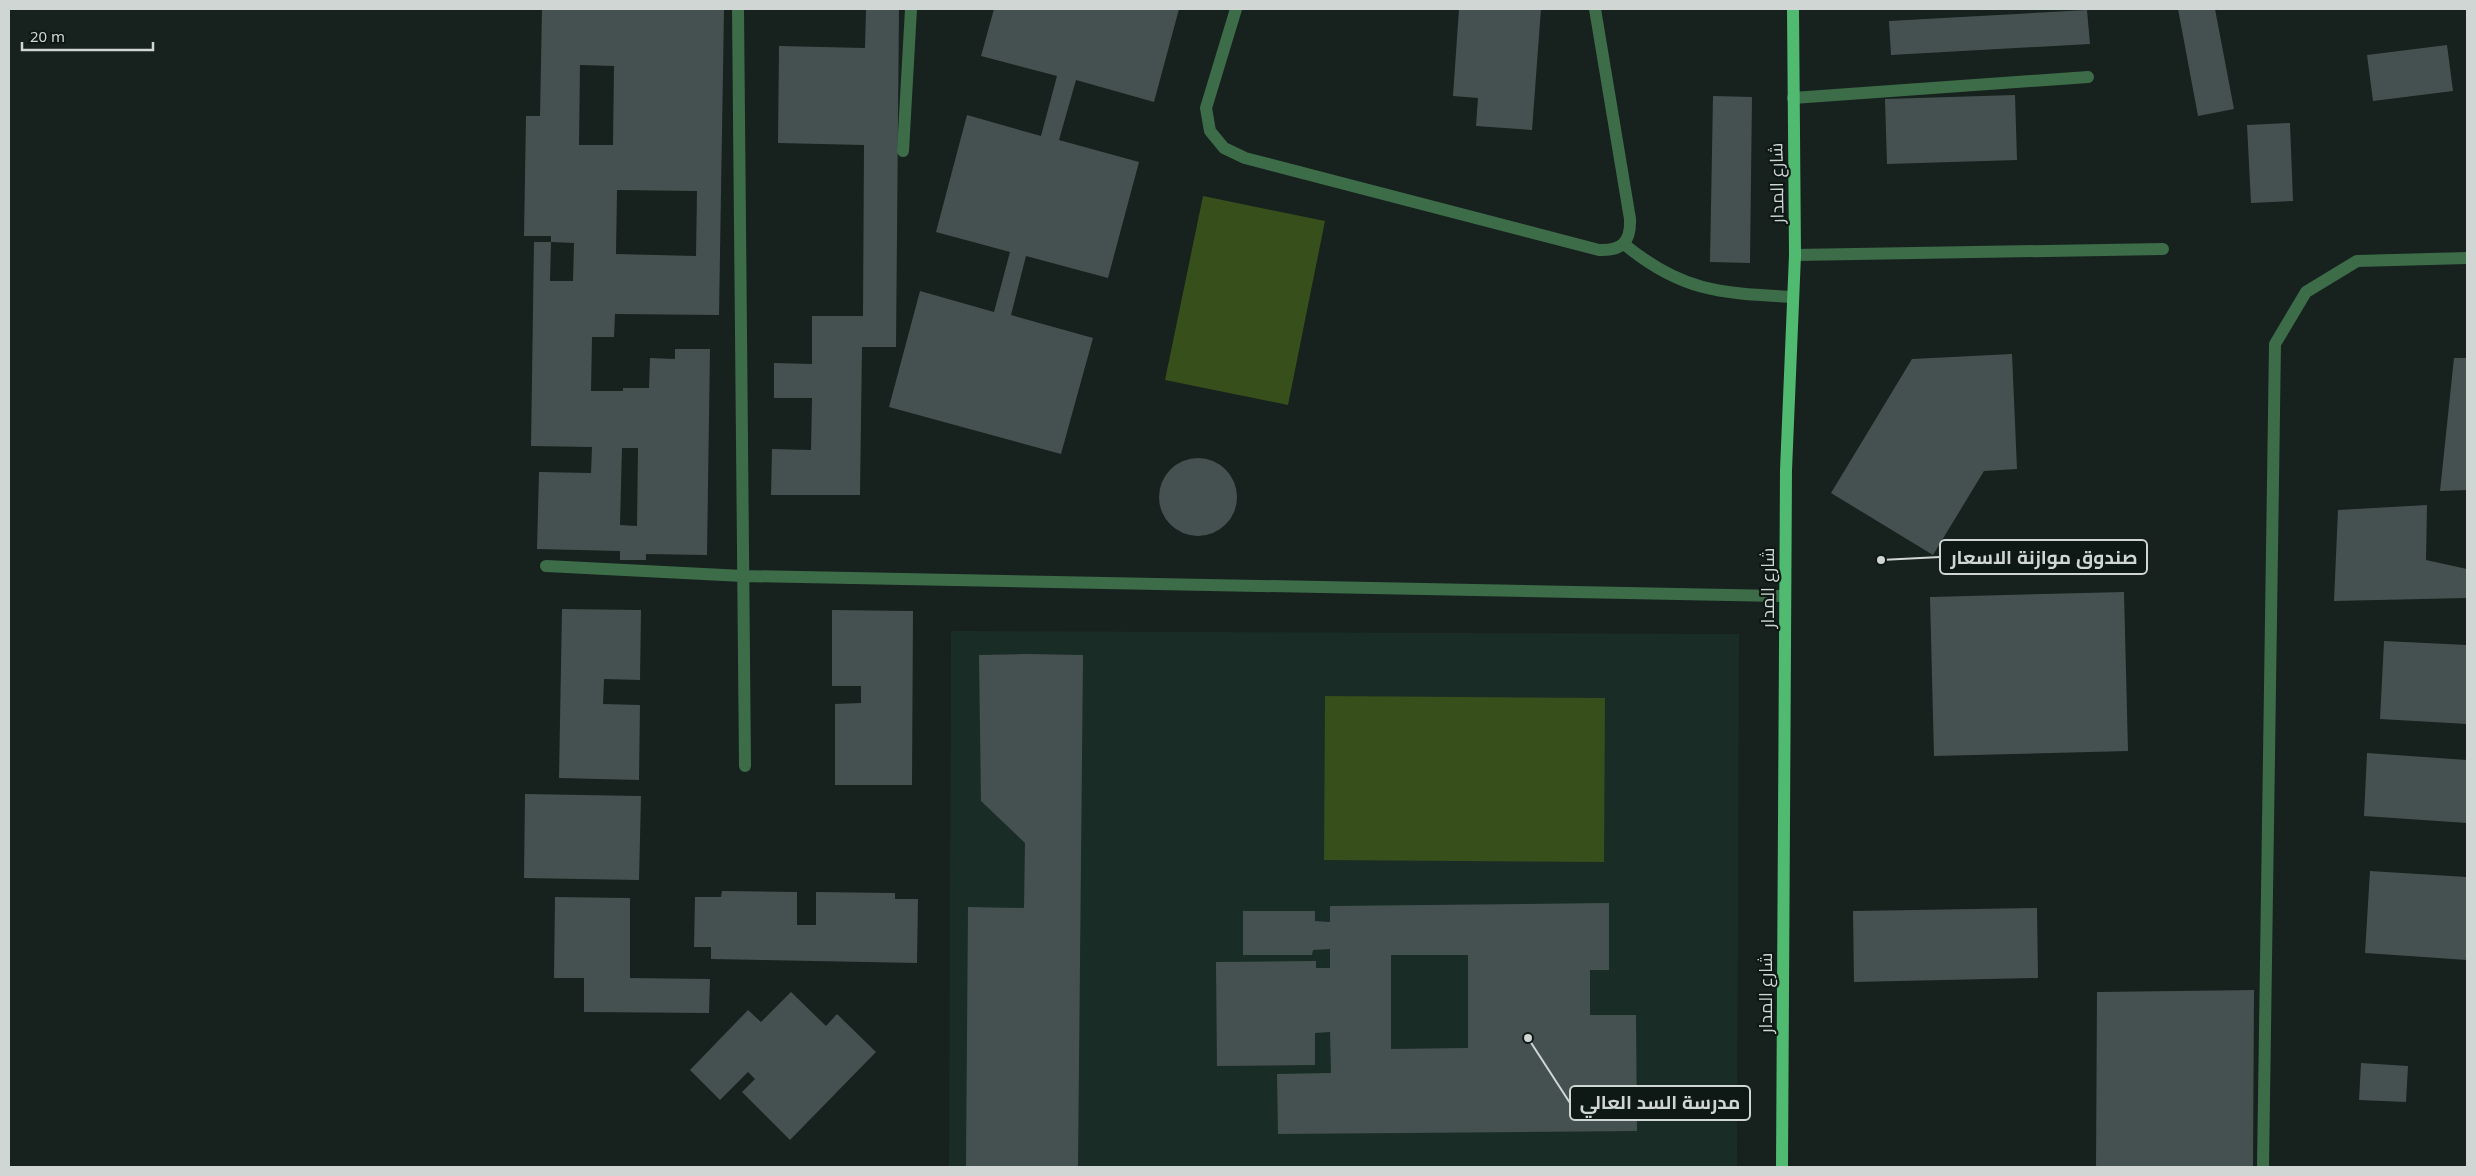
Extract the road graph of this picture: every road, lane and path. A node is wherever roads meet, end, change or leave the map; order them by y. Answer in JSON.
{"nodes":[{"id":1,"x":738,"y":9,"type":"edge"},
{"id":2,"x":911,"y":9,"type":"edge"},
{"id":3,"x":1236,"y":9,"type":"edge"},
{"id":4,"x":1595,"y":9,"type":"edge"},
{"id":5,"x":1793,"y":9,"type":"edge"},
{"id":6,"x":2088,"y":77,"type":"dead end"},
{"id":7,"x":1793,"y":98,"type":"junction"},
{"id":8,"x":903,"y":151,"type":"dead end"},
{"id":9,"x":1624,"y":244,"type":"junction"},
{"id":10,"x":2163,"y":249,"type":"dead end"},
{"id":11,"x":1795,"y":255,"type":"junction"},
{"id":12,"x":2467,"y":258,"type":"edge"},
{"id":13,"x":1793,"y":297,"type":"junction"},
{"id":14,"x":546,"y":566,"type":"dead end"},
{"id":15,"x":743,"y":576,"type":"junction"},
{"id":16,"x":1785,"y":596,"type":"junction"},
{"id":17,"x":745,"y":766,"type":"dead end"},
{"id":18,"x":1782,"y":1167,"type":"edge"},
{"id":19,"x":2263,"y":1167,"type":"edge"}],
"edges":[{"from":1,"to":15,"type":"street"},
{"from":2,"to":8,"type":"street"},
{"from":3,"to":9,"type":"street"},
{"from":4,"to":9,"type":"street"},
{"from":5,"to":7,"type":"main road","name":"شارع المدار"},
{"from":6,"to":7,"type":"street"},
{"from":7,"to":11,"type":"main road","name":"شارع المدار"},
{"from":9,"to":13,"type":"street"},
{"from":10,"to":11,"type":"street"},
{"from":11,"to":13,"type":"main road","name":"شارع المدار"},
{"from":12,"to":19,"type":"street"},
{"from":13,"to":16,"type":"main road","name":"شارع المدار"},
{"from":14,"to":15,"type":"street"},
{"from":15,"to":16,"type":"street"},
{"from":15,"to":17,"type":"street"},
{"from":16,"to":18,"type":"main road","name":"شارع المدار"}]}
